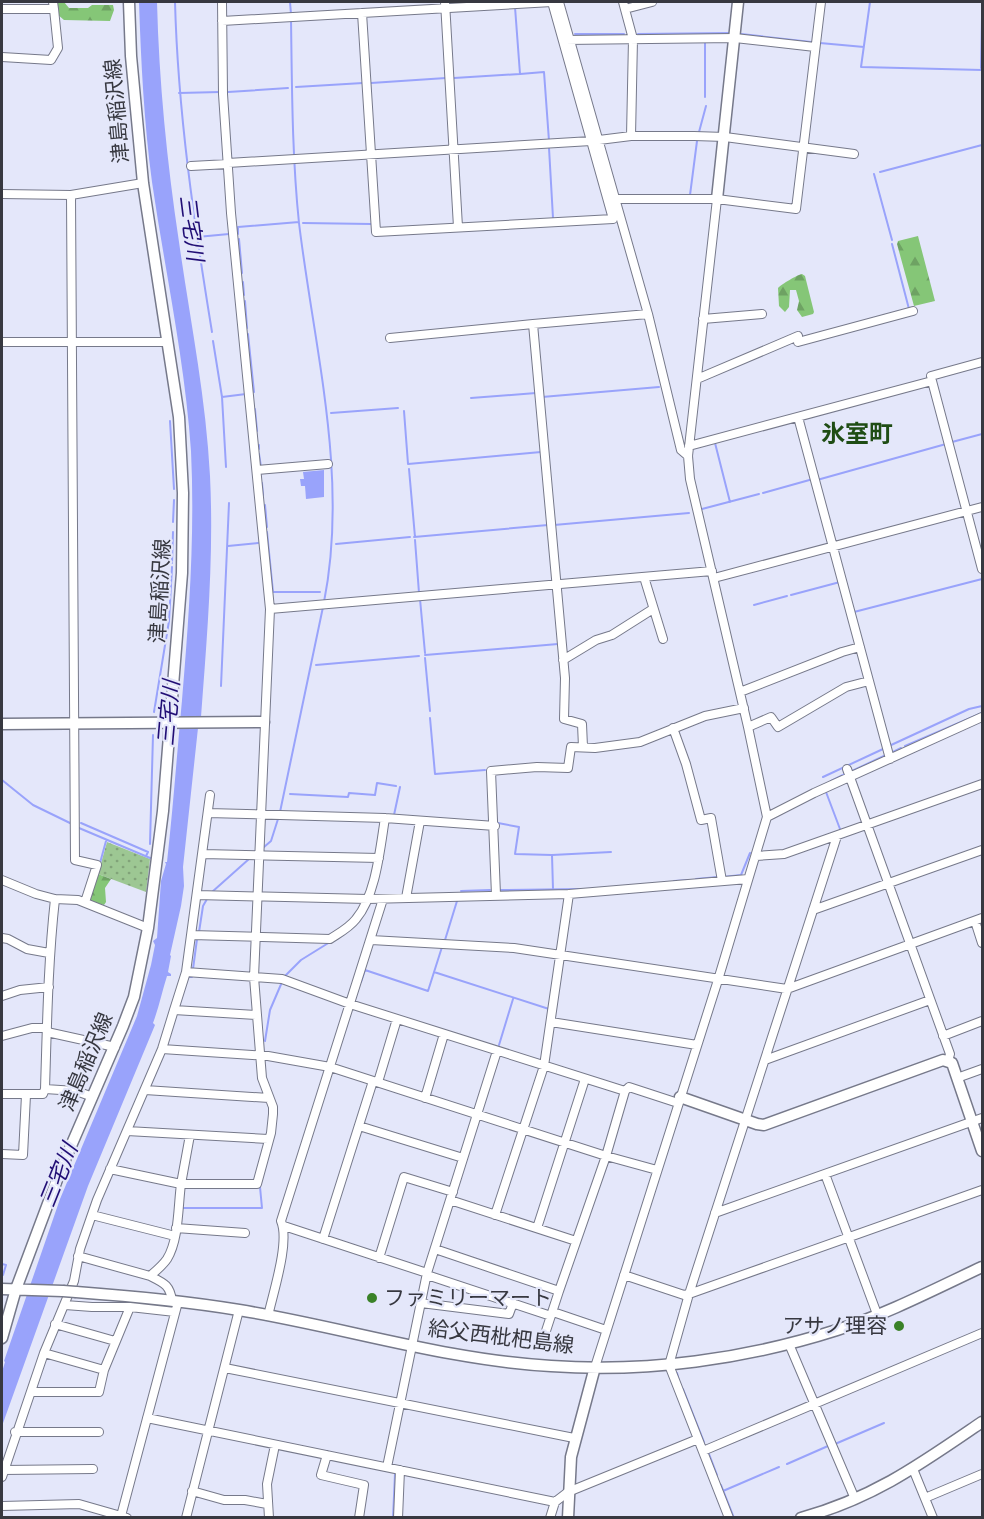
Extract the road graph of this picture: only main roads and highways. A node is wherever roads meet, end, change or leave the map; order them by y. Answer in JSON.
{"nodes":[{"id":1,"x":129,"y":2,"type":"edge"},
{"id":2,"x":738,"y":2,"type":"edge"},
{"id":3,"x":717,"y":199,"type":"road end"},
{"id":4,"x":264,"y":722,"type":"road end"},
{"id":5,"x":172,"y":723,"type":"junction"},
{"id":6,"x":2,"y":724,"type":"edge"},
{"id":7,"x":679,"y":1100,"type":"road end"},
{"id":8,"x":977,"y":1120,"type":"edge"},
{"id":9,"x":982,"y":1151,"type":"edge"},
{"id":10,"x":982,"y":1267,"type":"edge"},
{"id":11,"x":20,"y":1289,"type":"junction"},
{"id":12,"x":2,"y":1290,"type":"edge"},
{"id":13,"x":2,"y":1338,"type":"edge"},
{"id":14,"x":594,"y":1367,"type":"junction"},
{"id":15,"x":982,"y":1422,"type":"edge"},
{"id":16,"x":568,"y":1518,"type":"edge"},
{"id":17,"x":801,"y":1518,"type":"edge"}],
"edges":[{"from":1,"to":5,"type":"main road","name":"津島稲沢線"},
{"from":2,"to":3,"type":"main road"},
{"from":4,"to":5,"type":"main road"},
{"from":5,"to":6,"type":"main road"},
{"from":5,"to":11,"type":"main road","name":"津島稲沢線"},
{"from":7,"to":8,"type":"main road"},
{"from":8,"to":9,"type":"main road"},
{"from":10,"to":14,"type":"main road","name":"給父西枇杷島線"},
{"from":11,"to":12,"type":"main road","name":"給父西枇杷島線"},
{"from":11,"to":13,"type":"main road","name":"津島稲沢線"},
{"from":11,"to":14,"type":"main road","name":"給父西枇杷島線","bridge":true},
{"from":14,"to":16,"type":"main road"},
{"from":15,"to":17,"type":"main road"}]}
